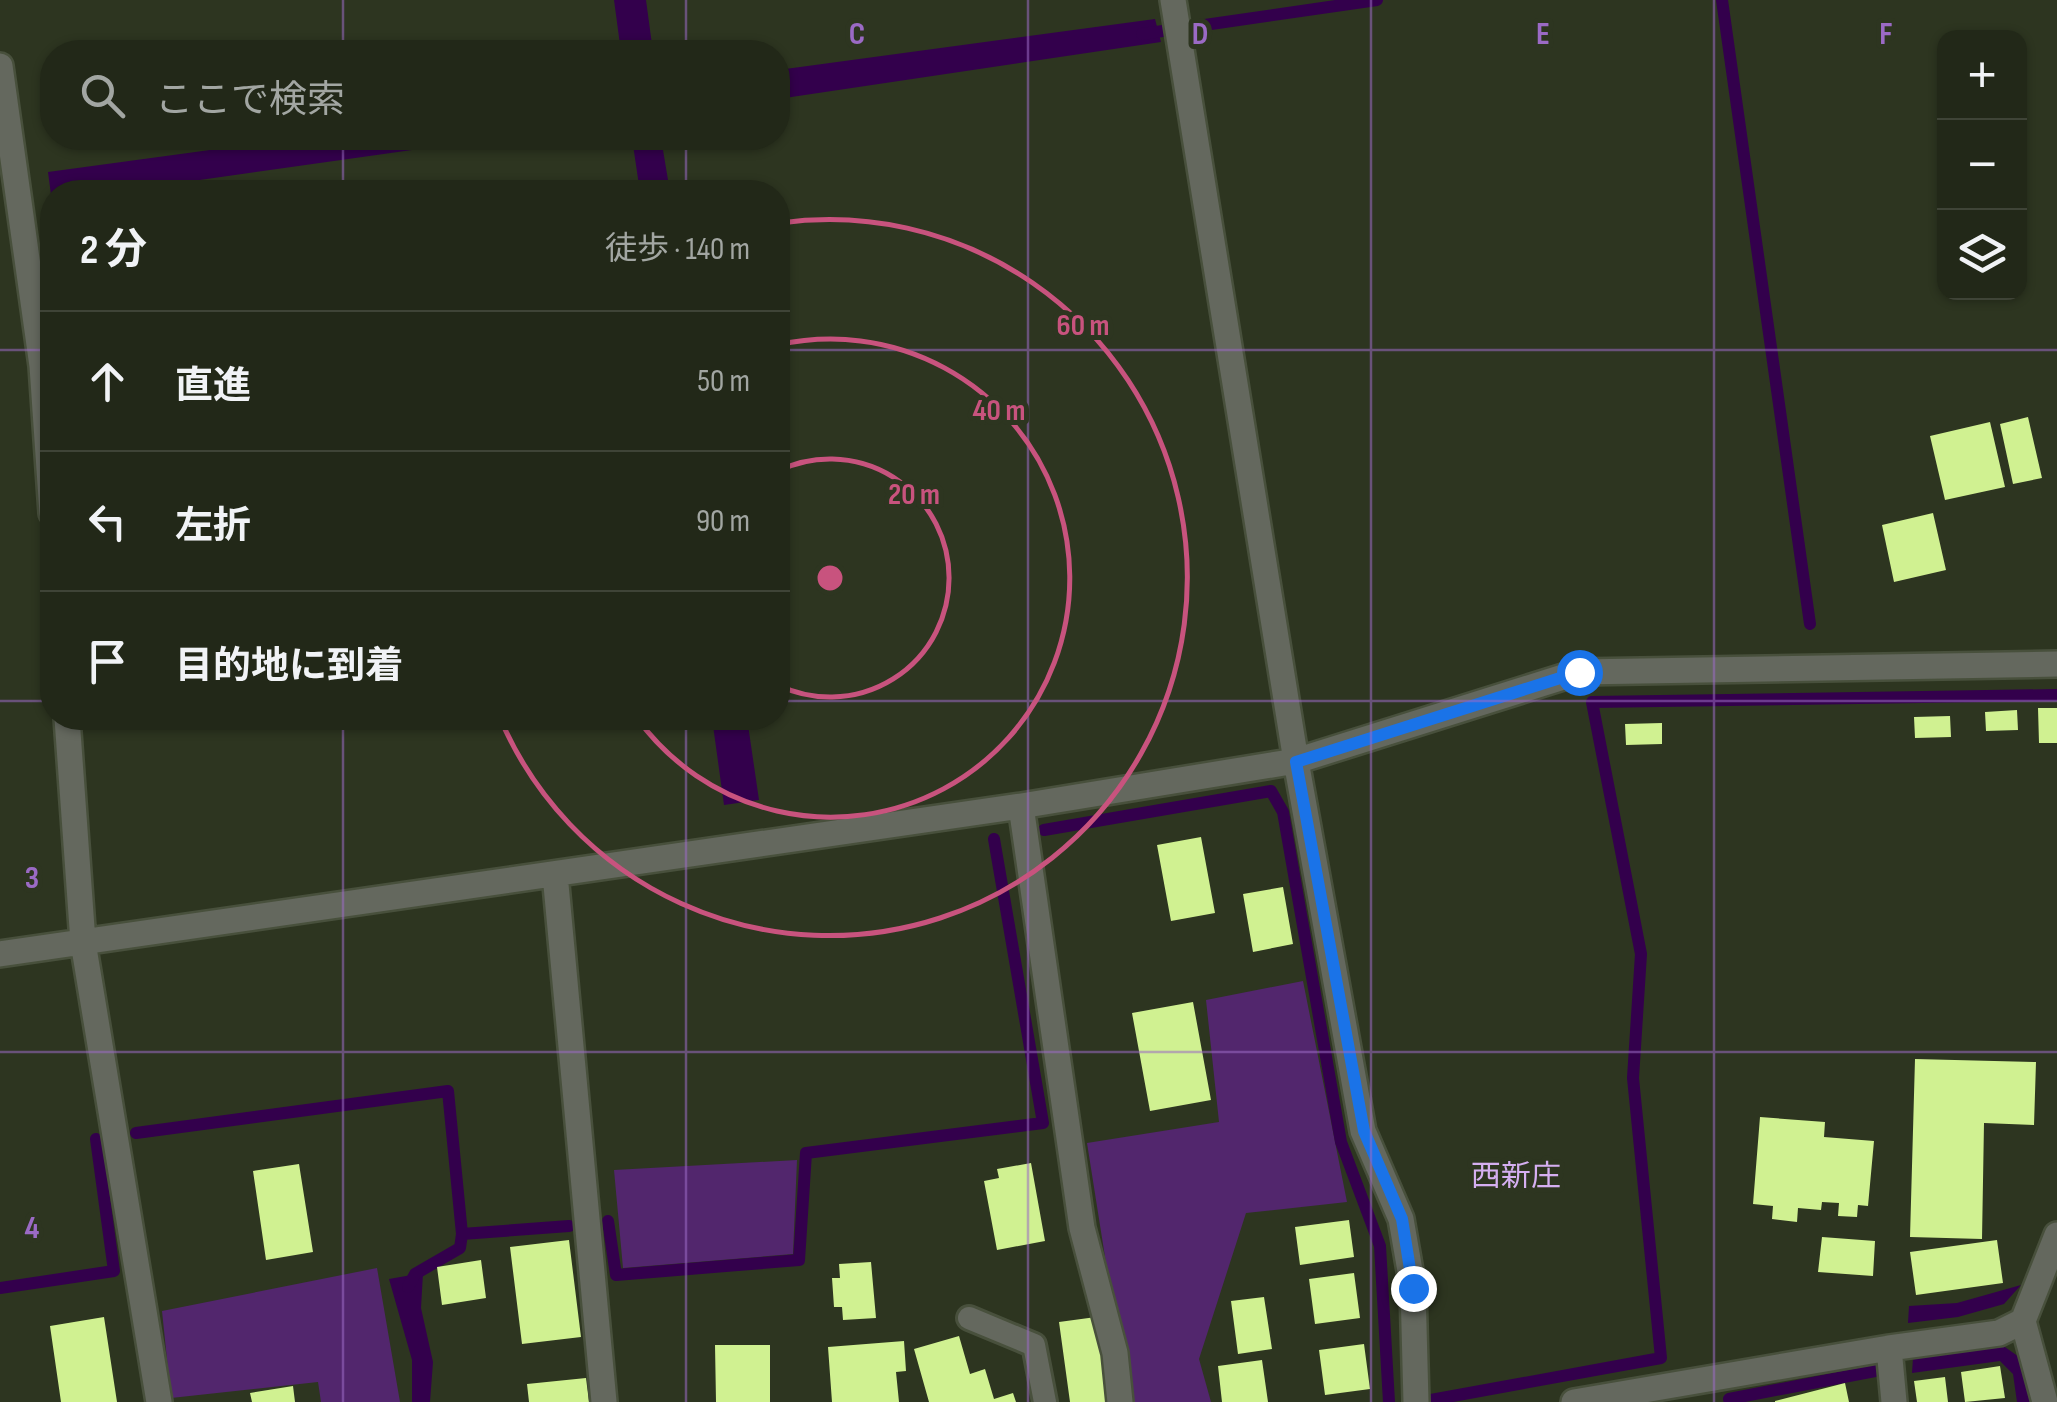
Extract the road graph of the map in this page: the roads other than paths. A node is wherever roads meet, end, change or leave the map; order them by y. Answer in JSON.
{"nodes":[{"id":1,"x":1174,"y":5,"type":"edge"},
{"id":2,"x":0,"y":66,"type":"edge"},
{"id":3,"x":40,"y":352,"type":"edge"},
{"id":4,"x":2057,"y":664,"type":"edge"},
{"id":5,"x":68,"y":730,"type":"edge"},
{"id":6,"x":1296,"y":762,"type":"junction"},
{"id":7,"x":1021,"y":806,"type":"junction"},
{"id":8,"x":555,"y":874,"type":"junction"},
{"id":9,"x":83,"y":942,"type":"junction"},
{"id":10,"x":0,"y":954,"type":"edge"},
{"id":11,"x":2057,"y":1235,"type":"edge"},
{"id":12,"x":969,"y":1318,"type":"dead end"},
{"id":13,"x":2022,"y":1321,"type":"junction"},
{"id":14,"x":1888,"y":1348,"type":"junction"},
{"id":15,"x":159,"y":1402,"type":"edge"},
{"id":16,"x":604,"y":1402,"type":"edge"},
{"id":17,"x":1045,"y":1402,"type":"edge"},
{"id":18,"x":1120,"y":1402,"type":"edge"},
{"id":19,"x":1416,"y":1402,"type":"edge"},
{"id":20,"x":1574,"y":1402,"type":"edge"},
{"id":21,"x":1894,"y":1402,"type":"edge"},
{"id":22,"x":2045,"y":1402,"type":"edge"}],
"edges":[{"from":1,"to":6,"type":"street"},
{"from":2,"to":3,"type":"street"},
{"from":4,"to":6,"type":"street"},
{"from":5,"to":9,"type":"street"},
{"from":6,"to":7,"type":"street"},
{"from":6,"to":19,"type":"street"},
{"from":7,"to":8,"type":"street"},
{"from":7,"to":18,"type":"street"},
{"from":8,"to":9,"type":"street"},
{"from":8,"to":16,"type":"street"},
{"from":9,"to":10,"type":"street"},
{"from":9,"to":15,"type":"street"},
{"from":11,"to":13,"type":"street"},
{"from":12,"to":17,"type":"lane"},
{"from":13,"to":14,"type":"street"},
{"from":13,"to":22,"type":"street"},
{"from":14,"to":20,"type":"street"},
{"from":14,"to":21,"type":"street"}]}
